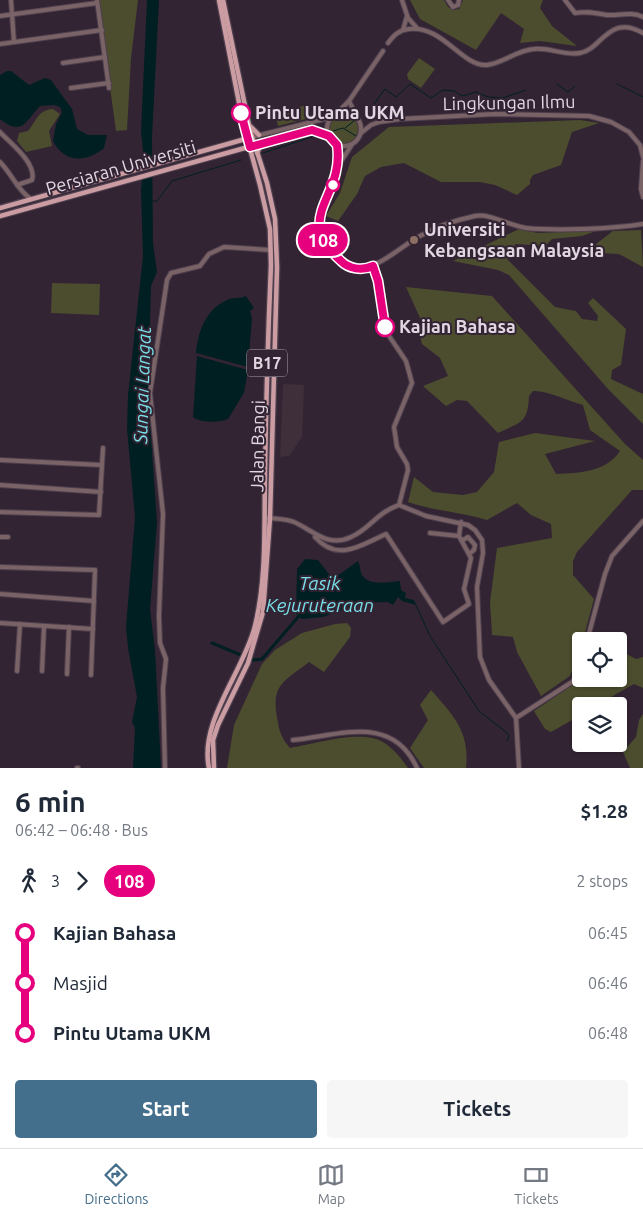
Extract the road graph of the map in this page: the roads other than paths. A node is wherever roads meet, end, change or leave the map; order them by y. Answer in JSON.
{"nodes":[{"id":1,"x":11,"y":0,"type":"edge"},
{"id":2,"x":219,"y":0,"type":"edge"},
{"id":3,"x":223,"y":0,"type":"edge"},
{"id":4,"x":402,"y":0,"type":"edge"},
{"id":5,"x":448,"y":0,"type":"edge"},
{"id":6,"x":459,"y":0,"type":"edge"},
{"id":7,"x":565,"y":0,"type":"edge"},
{"id":8,"x":97,"y":1,"type":"edge"},
{"id":9,"x":12,"y":14,"type":"junction"},
{"id":10,"x":406,"y":14,"type":"junction"},
{"id":11,"x":0,"y":16,"type":"edge"},
{"id":12,"x":643,"y":17,"type":"edge"},
{"id":13,"x":417,"y":28,"type":"junction"},
{"id":14,"x":102,"y":30,"type":"junction"},
{"id":15,"x":403,"y":30,"type":"junction"},
{"id":16,"x":643,"y":33,"type":"edge"},
{"id":17,"x":14,"y":42,"type":"junction"},
{"id":18,"x":388,"y":43,"type":"dead end"},
{"id":19,"x":0,"y":44,"type":"edge"},
{"id":20,"x":383,"y":51,"type":"dead end"},
{"id":21,"x":105,"y":57,"type":"junction"},
{"id":22,"x":63,"y":63,"type":"dead end"},
{"id":23,"x":71,"y":88,"type":"dead end"},
{"id":24,"x":349,"y":101,"type":"junction"},
{"id":25,"x":334,"y":115,"type":"junction"},
{"id":26,"x":357,"y":118,"type":"junction"},
{"id":27,"x":249,"y":125,"type":"junction"},
{"id":28,"x":245,"y":131,"type":"junction"},
{"id":29,"x":0,"y":132,"type":"edge"},
{"id":30,"x":361,"y":133,"type":"junction"},
{"id":31,"x":259,"y":135,"type":"junction"},
{"id":32,"x":329,"y":136,"type":"junction"},
{"id":33,"x":250,"y":138,"type":"junction"},
{"id":34,"x":233,"y":143,"type":"junction"},
{"id":35,"x":355,"y":143,"type":"junction"},
{"id":36,"x":261,"y":144,"type":"junction"},
{"id":37,"x":337,"y":145,"type":"junction"},
{"id":38,"x":252,"y":146,"type":"junction"},
{"id":39,"x":236,"y":150,"type":"junction"},
{"id":40,"x":257,"y":152,"type":"junction"},
{"id":41,"x":252,"y":157,"type":"junction"},
{"id":42,"x":643,"y":157,"type":"edge"},
{"id":43,"x":643,"y":161,"type":"edge"},
{"id":44,"x":0,"y":162,"type":"edge"},
{"id":45,"x":339,"y":165,"type":"junction"},
{"id":46,"x":17,"y":184,"type":"junction"},
{"id":47,"x":21,"y":192,"type":"junction"},
{"id":48,"x":643,"y":197,"type":"edge"},
{"id":49,"x":31,"y":199,"type":"junction"},
{"id":50,"x":17,"y":203,"type":"junction"},
{"id":51,"x":0,"y":208,"type":"edge"},
{"id":52,"x":0,"y":216,"type":"edge"},
{"id":53,"x":643,"y":224,"type":"edge"},
{"id":54,"x":271,"y":250,"type":"junction"},
{"id":55,"x":373,"y":266,"type":"junction"},
{"id":56,"x":103,"y":448,"type":"dead end"},
{"id":57,"x":0,"y":460,"type":"edge"},
{"id":58,"x":102,"y":465,"type":"junction"},
{"id":59,"x":0,"y":485,"type":"edge"},
{"id":60,"x":101,"y":492,"type":"junction"},
{"id":61,"x":398,"y":505,"type":"junction"},
{"id":62,"x":0,"y":512,"type":"edge"},
{"id":63,"x":264,"y":518,"type":"junction"},
{"id":64,"x":270,"y":518,"type":"junction"},
{"id":65,"x":643,"y":521,"type":"edge"},
{"id":66,"x":461,"y":522,"type":"junction"},
{"id":67,"x":430,"y":533,"type":"dead end"},
{"id":68,"x":313,"y":534,"type":"junction"},
{"id":69,"x":459,"y":536,"type":"junction"},
{"id":70,"x":0,"y":537,"type":"edge"},
{"id":71,"x":8,"y":537,"type":"dead end"},
{"id":72,"x":464,"y":540,"type":"junction"},
{"id":73,"x":470,"y":553,"type":"junction"},
{"id":74,"x":0,"y":566,"type":"edge"},
{"id":75,"x":0,"y":594,"type":"edge"},
{"id":76,"x":94,"y":600,"type":"junction"},
{"id":77,"x":0,"y":622,"type":"edge"},
{"id":78,"x":20,"y":624,"type":"junction"},
{"id":79,"x":44,"y":626,"type":"junction"},
{"id":80,"x":69,"y":627,"type":"junction"},
{"id":81,"x":92,"y":629,"type":"junction"},
{"id":82,"x":590,"y":632,"type":"edge"},
{"id":83,"x":248,"y":654,"type":"junction"},
{"id":84,"x":246,"y":661,"type":"junction"},
{"id":85,"x":17,"y":671,"type":"dead end"},
{"id":86,"x":42,"y":671,"type":"dead end"},
{"id":87,"x":67,"y":674,"type":"dead end"},
{"id":88,"x":91,"y":675,"type":"dead end"},
{"id":89,"x":572,"y":682,"type":"edge"},
{"id":90,"x":516,"y":718,"type":"junction"},
{"id":91,"x":293,"y":740,"type":"dead end"},
{"id":92,"x":165,"y":768,"type":"edge"},
{"id":93,"x":209,"y":768,"type":"edge"},
{"id":94,"x":214,"y":768,"type":"edge"},
{"id":95,"x":417,"y":768,"type":"edge"},
{"id":96,"x":519,"y":768,"type":"edge"}],
"edges":[{"from":1,"to":9,"type":"street"},
{"from":2,"to":28,"type":"main road","name":"Jalan Bangi","number":"B17"},
{"from":3,"to":27,"type":"main road","name":"Jalan Bangi","number":"B17"},
{"from":4,"to":10,"type":"street"},
{"from":5,"to":6,"type":"street"},
{"from":7,"to":12,"type":"street"},
{"from":8,"to":9,"type":"street"},
{"from":8,"to":14,"type":"street"},
{"from":9,"to":11,"type":"street"},
{"from":9,"to":17,"type":"street"},
{"from":10,"to":13,"type":"street"},
{"from":10,"to":15,"type":"street"},
{"from":13,"to":15,"type":"street"},
{"from":13,"to":16,"type":"street"},
{"from":14,"to":17,"type":"street"},
{"from":14,"to":21,"type":"street"},
{"from":15,"to":18,"type":"street"},
{"from":17,"to":19,"type":"street"},
{"from":20,"to":24,"type":"street"},
{"from":21,"to":22,"type":"street"},
{"from":21,"to":23,"type":"street"},
{"from":24,"to":25,"type":"street"},
{"from":24,"to":26,"type":"street"},
{"from":25,"to":26,"type":"street"},
{"from":25,"to":31,"type":"street"},
{"from":25,"to":32,"type":"street"},
{"from":26,"to":30,"type":"street"},
{"from":27,"to":31,"type":"main road"},
{"from":27,"to":33,"type":"main road","name":"Jalan Bangi","number":"B17"},
{"from":28,"to":33,"type":"main road","name":"Jalan Bangi","number":"B17"},
{"from":28,"to":34,"type":"main road"},
{"from":29,"to":46,"type":"street"},
{"from":30,"to":35,"type":"street"},
{"from":30,"to":42,"type":"street","name":"Lingkungan Ilmu"},
{"from":31,"to":33,"type":"street"},
{"from":32,"to":36,"type":"street"},
{"from":32,"to":37,"type":"street"},
{"from":33,"to":34,"type":"main road","name":"Persiaran Universiti"},
{"from":33,"to":38,"type":"main road","name":"Jalan Bangi","number":"B17"},
{"from":34,"to":49,"type":"main road","name":"Persiaran Universiti"},
{"from":35,"to":37,"type":"street"},
{"from":35,"to":45,"type":"street"},
{"from":36,"to":38,"type":"street"},
{"from":36,"to":40,"type":"main road"},
{"from":37,"to":45,"type":"street"},
{"from":38,"to":39,"type":"main road","name":"Persiaran Universiti"},
{"from":38,"to":40,"type":"main road","name":"Jalan Bangi","number":"B17"},
{"from":38,"to":41,"type":"main road","name":"Jalan Bangi","number":"B17"},
{"from":39,"to":41,"type":"main road"},
{"from":39,"to":52,"type":"main road","name":"Persiaran Universiti"},
{"from":40,"to":64,"type":"main road","name":"Jalan Bangi","number":"B17"},
{"from":41,"to":54,"type":"main road","name":"Jalan Bangi","number":"B17"},
{"from":43,"to":48,"type":"street"},
{"from":44,"to":46,"type":"street"},
{"from":45,"to":55,"type":"street"},
{"from":46,"to":47,"type":"street"},
{"from":47,"to":49,"type":"street"},
{"from":47,"to":50,"type":"street"},
{"from":49,"to":50,"type":"main road","name":"Persiaran Universiti"},
{"from":50,"to":51,"type":"main road","name":"Persiaran Universiti"},
{"from":53,"to":55,"type":"street"},
{"from":54,"to":63,"type":"main road","name":"Jalan Bangi","number":"B17"},
{"from":54,"to":92,"type":"street"},
{"from":55,"to":61,"type":"street"},
{"from":56,"to":58,"type":"street"},
{"from":57,"to":58,"type":"street"},
{"from":58,"to":60,"type":"street"},
{"from":59,"to":60,"type":"street"},
{"from":60,"to":62,"type":"street"},
{"from":61,"to":66,"type":"street"},
{"from":61,"to":68,"type":"street"},
{"from":63,"to":64,"type":"street"},
{"from":63,"to":83,"type":"main road","name":"Jalan Bangi","number":"B17"},
{"from":64,"to":68,"type":"street"},
{"from":64,"to":83,"type":"main road","name":"Jalan Bangi","number":"B17"},
{"from":65,"to":82,"type":"street"},
{"from":66,"to":69,"type":"street"},
{"from":66,"to":90,"type":"street"},
{"from":67,"to":69,"type":"street"},
{"from":68,"to":73,"type":"street"},
{"from":69,"to":72,"type":"street"},
{"from":70,"to":71,"type":"street"},
{"from":72,"to":73,"type":"street"},
{"from":72,"to":73,"type":"street"},
{"from":74,"to":76,"type":"street"},
{"from":75,"to":76,"type":"street"},
{"from":76,"to":81,"type":"street"},
{"from":77,"to":78,"type":"street"},
{"from":78,"to":79,"type":"street"},
{"from":78,"to":85,"type":"street"},
{"from":79,"to":80,"type":"street"},
{"from":79,"to":86,"type":"street"},
{"from":80,"to":81,"type":"street"},
{"from":80,"to":87,"type":"street"},
{"from":81,"to":88,"type":"street"},
{"from":83,"to":84,"type":"main road","name":"Jalan Bangi","number":"B17"},
{"from":84,"to":93,"type":"main road","name":"Jalan Bangi","number":"B17"},
{"from":84,"to":94,"type":"main road","name":"Jalan Bangi","number":"B17"},
{"from":89,"to":90,"type":"street"},
{"from":90,"to":96,"type":"street"},
{"from":91,"to":95,"type":"street"}]}
